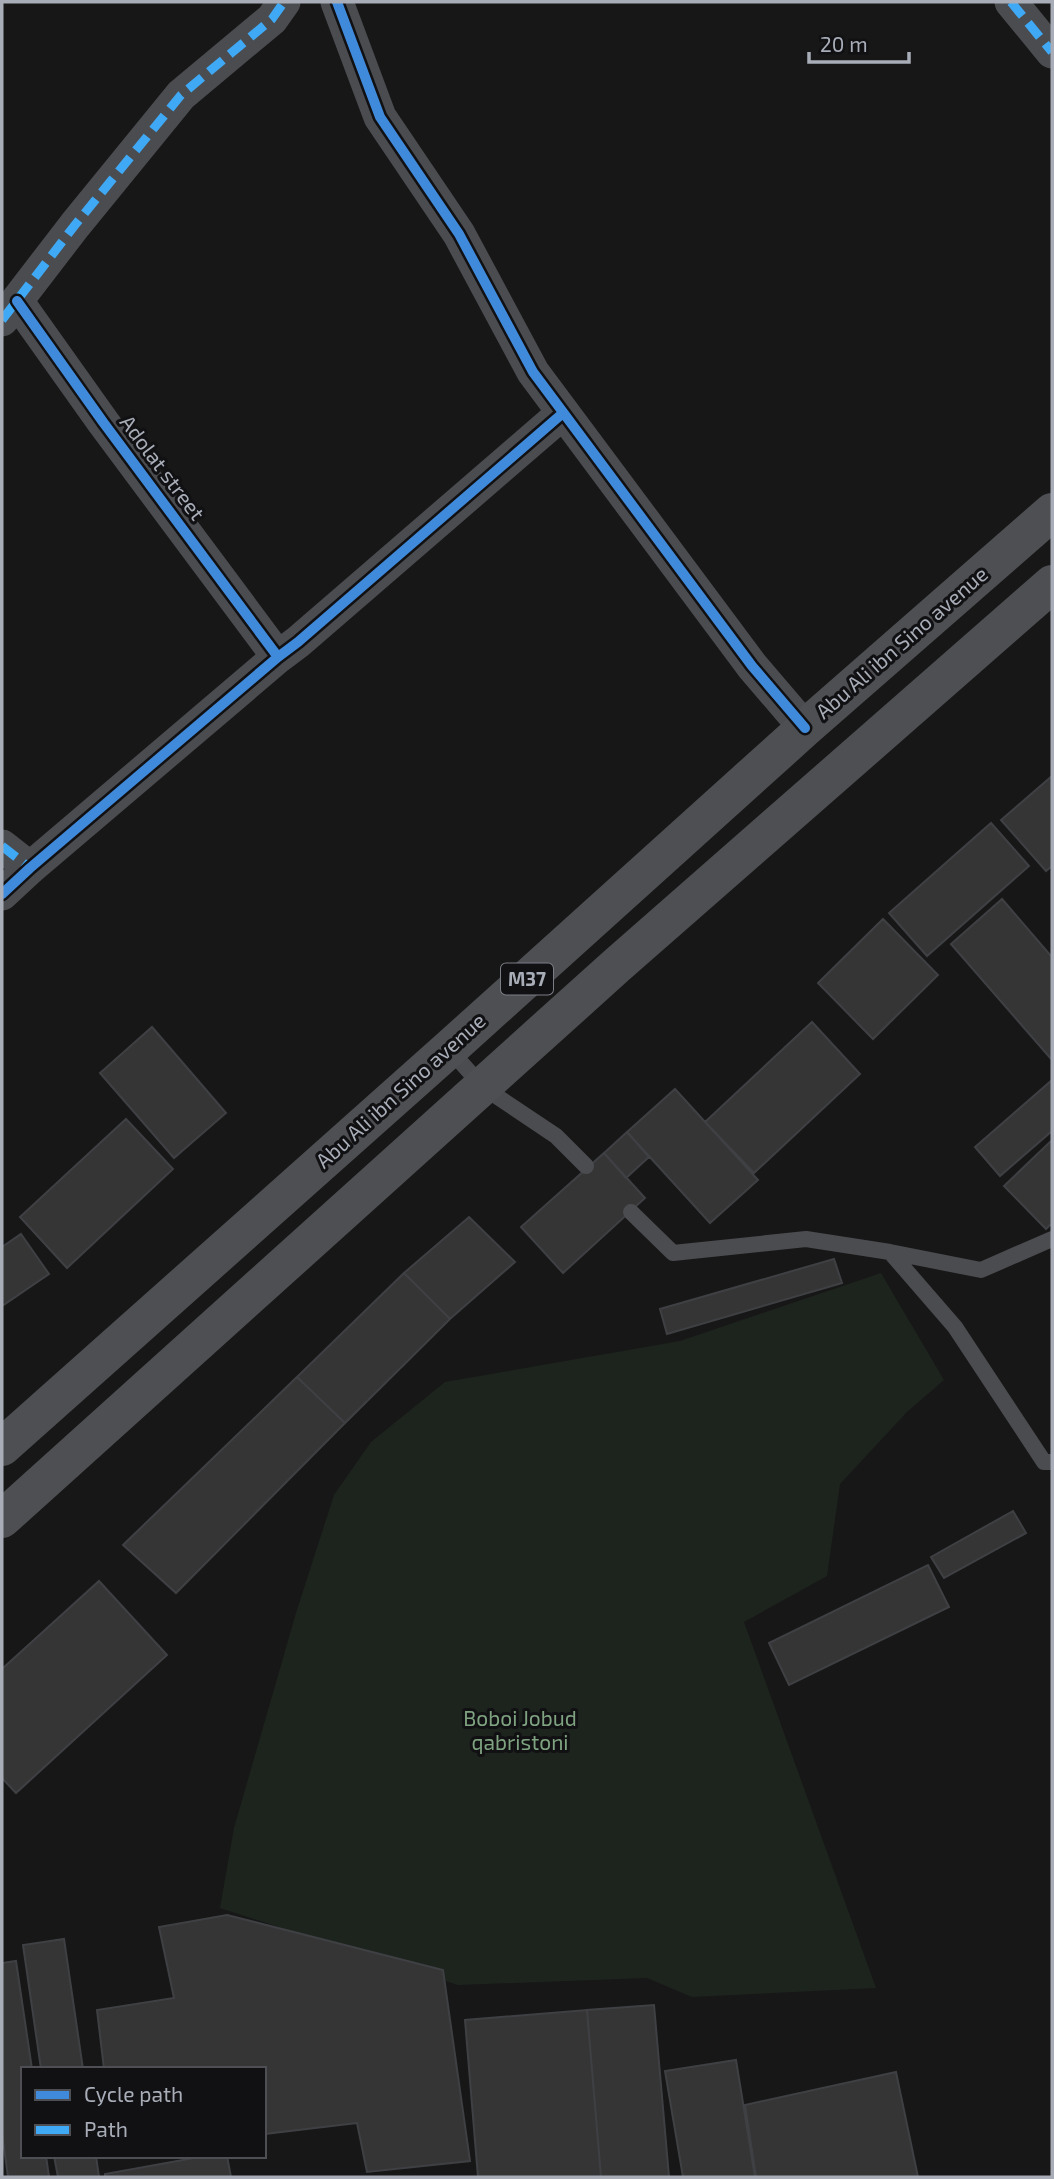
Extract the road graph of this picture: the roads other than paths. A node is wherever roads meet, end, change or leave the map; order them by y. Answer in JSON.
{"nodes":[{"id":1,"x":284,"y":2,"type":"edge"},
{"id":2,"x":337,"y":2,"type":"edge"},
{"id":3,"x":1011,"y":2,"type":"edge"},
{"id":4,"x":1052,"y":52,"type":"edge"},
{"id":5,"x":10,"y":311,"type":"edge"},
{"id":6,"x":563,"y":413,"type":"junction"},
{"id":7,"x":1052,"y":512,"type":"edge"},
{"id":8,"x":1052,"y":583,"type":"edge"},
{"id":9,"x":278,"y":656,"type":"junction"},
{"id":10,"x":805,"y":728,"type":"junction"},
{"id":11,"x":2,"y":846,"type":"edge"},
{"id":12,"x":30,"y":868,"type":"junction"},
{"id":13,"x":2,"y":894,"type":"edge"},
{"id":14,"x":449,"y":1049,"type":"junction"},
{"id":15,"x":483,"y":1087,"type":"junction"},
{"id":16,"x":586,"y":1166,"type":"dead end"},
{"id":17,"x":631,"y":1212,"type":"dead end"},
{"id":18,"x":1052,"y":1239,"type":"edge"},
{"id":19,"x":890,"y":1252,"type":"junction"},
{"id":20,"x":2,"y":1447,"type":"edge"},
{"id":21,"x":1052,"y":1462,"type":"edge"},
{"id":22,"x":2,"y":1519,"type":"edge"}],
"edges":[{"from":1,"to":5,"type":"street","name":"Adolat street"},
{"from":2,"to":6,"type":"street"},
{"from":3,"to":4,"type":"street"},
{"from":5,"to":9,"type":"street","name":"Adolat street"},
{"from":6,"to":9,"type":"street"},
{"from":6,"to":10,"type":"street"},
{"from":7,"to":10,"type":"main road","name":"Abu Ali ibn Sino avenue","number":"M37"},
{"from":8,"to":15,"type":"main road","number":"M37"},
{"from":9,"to":12,"type":"street"},
{"from":10,"to":14,"type":"main road","name":"Abu Ali ibn Sino avenue","number":"M37"},
{"from":11,"to":12,"type":"street"},
{"from":12,"to":13,"type":"street"},
{"from":14,"to":15,"type":"lane"},
{"from":14,"to":20,"type":"main road","name":"Abu Ali ibn Sino avenue","number":"M37"},
{"from":15,"to":16,"type":"lane"},
{"from":15,"to":22,"type":"main road","number":"M37"},
{"from":17,"to":19,"type":"lane"},
{"from":18,"to":19,"type":"lane"},
{"from":19,"to":21,"type":"lane"}]}
